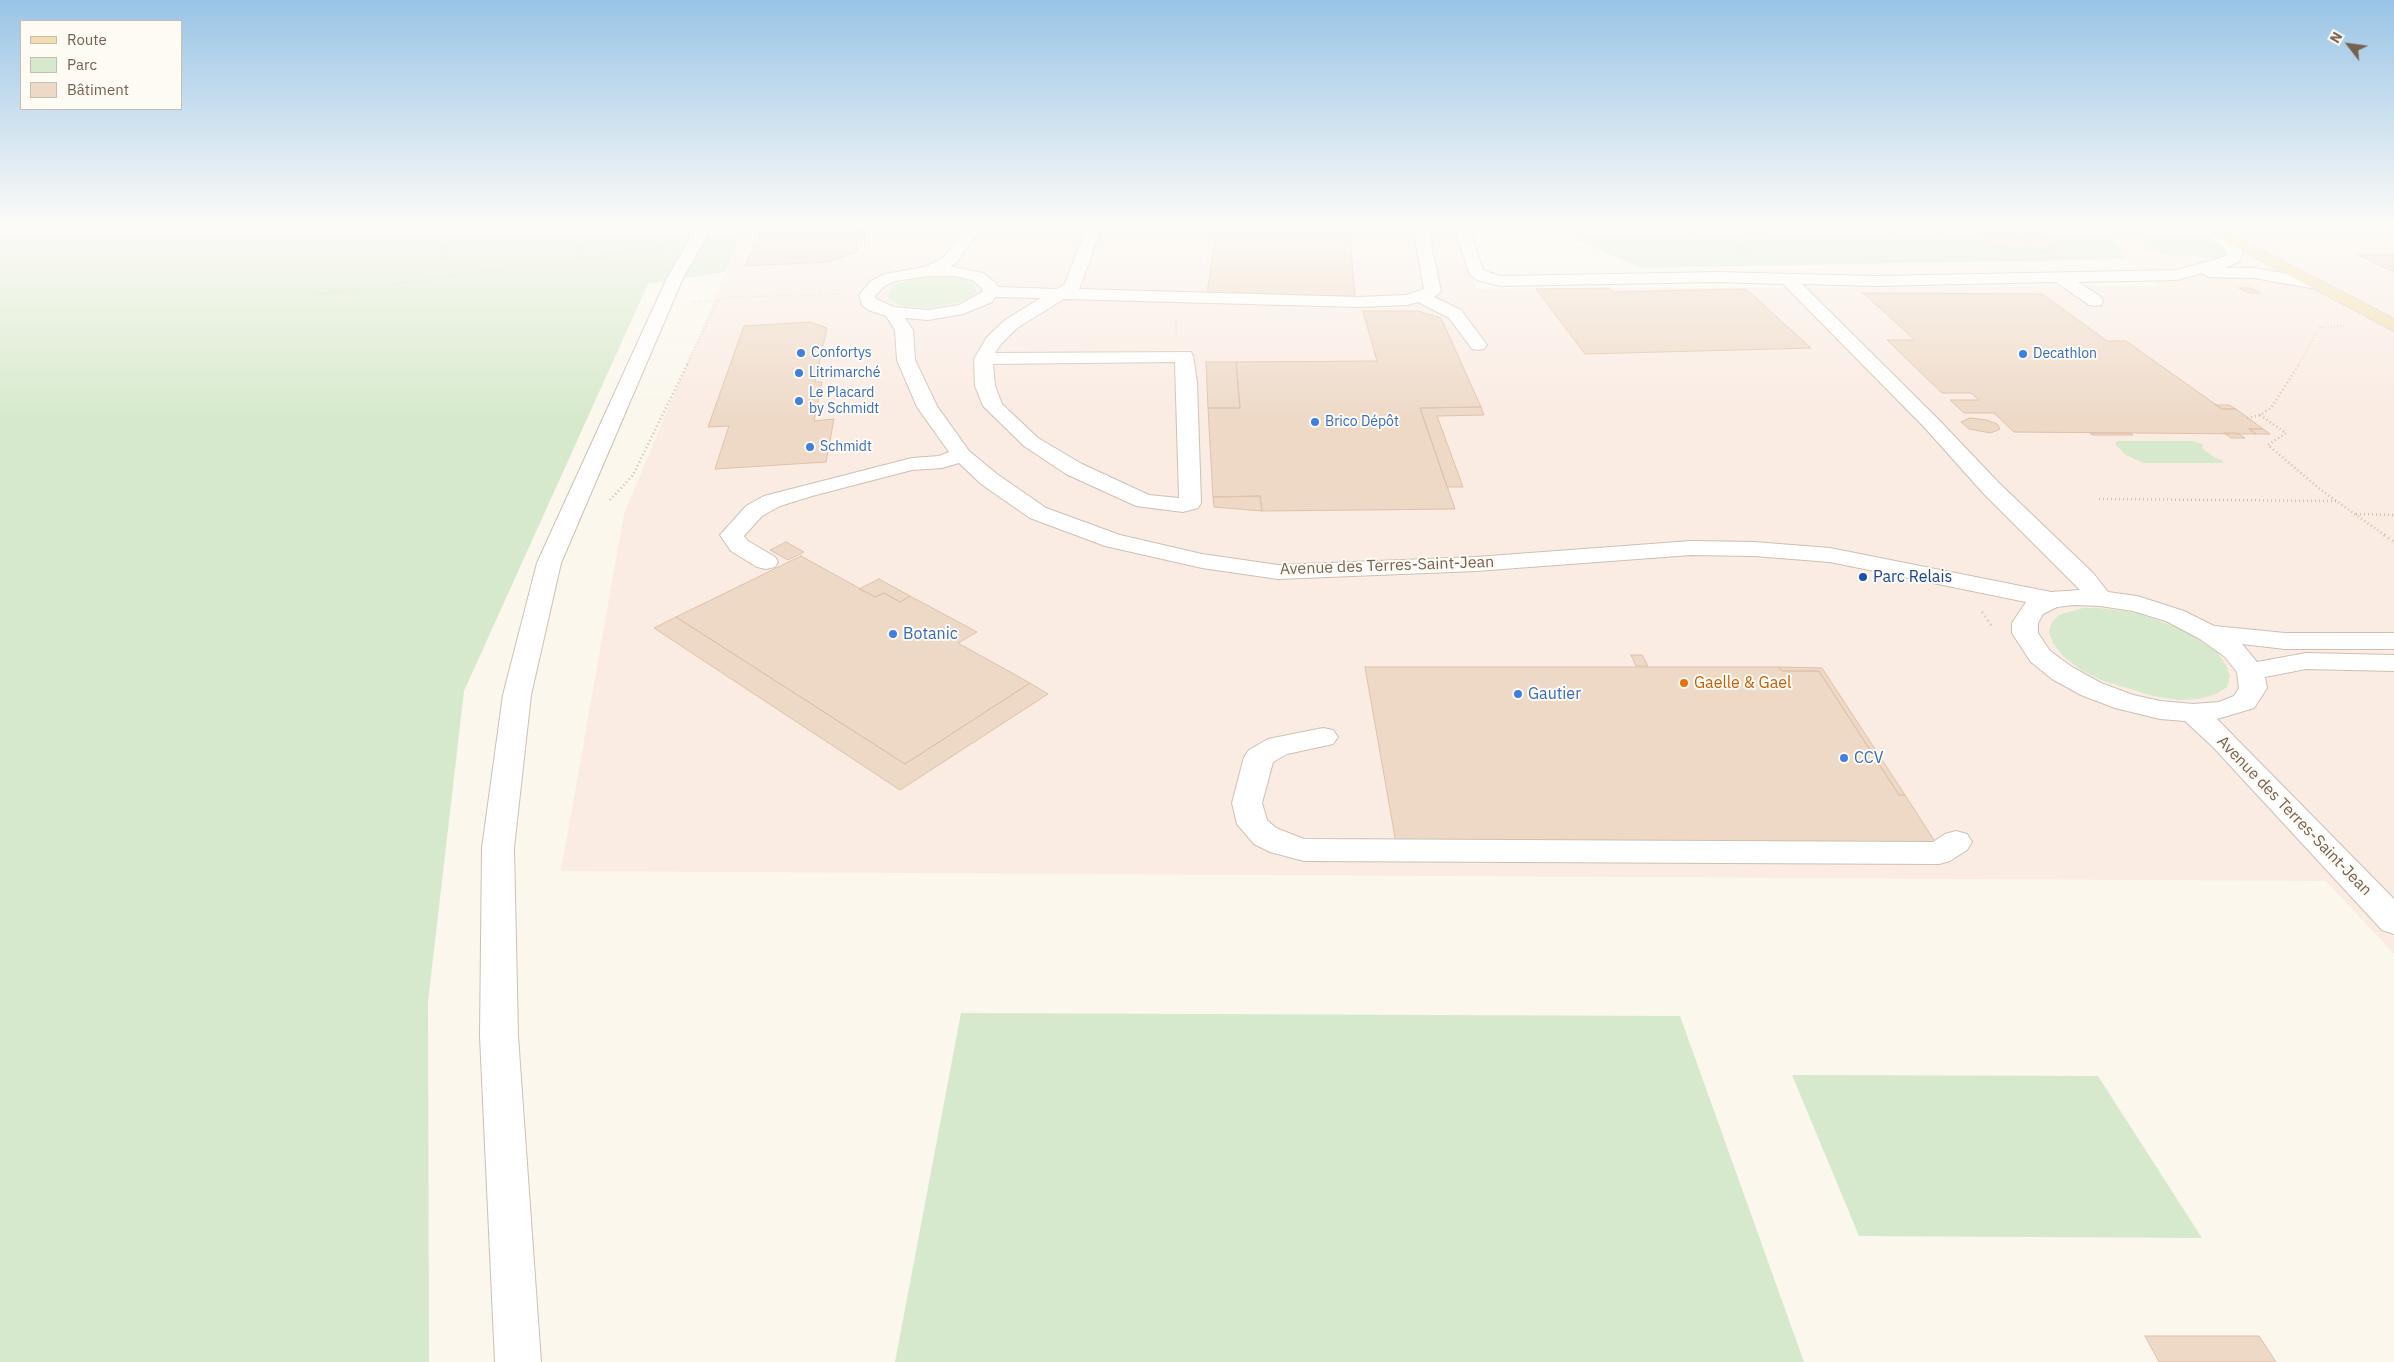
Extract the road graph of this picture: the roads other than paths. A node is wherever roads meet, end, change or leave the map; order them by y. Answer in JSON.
{"nodes":[{"id":1,"x":669,"y":291,"type":"edge"},
{"id":2,"x":869,"y":291,"type":"edge"},
{"id":3,"x":1066,"y":291,"type":"edge"},
{"id":4,"x":1433,"y":291,"type":"edge"},
{"id":5,"x":1800,"y":291,"type":"edge"},
{"id":6,"x":2080,"y":291,"type":"edge"},
{"id":7,"x":2326,"y":291,"type":"edge"},
{"id":8,"x":2343,"y":291,"type":"edge"},
{"id":9,"x":990,"y":292,"type":"joint"},
{"id":10,"x":1062,"y":293,"type":"junction"},
{"id":11,"x":1421,"y":297,"type":"junction"},
{"id":12,"x":2095,"y":301,"type":"dead end"},
{"id":13,"x":2394,"y":317,"type":"edge"},
{"id":14,"x":898,"y":321,"type":"junction"},
{"id":15,"x":2394,"y":326,"type":"edge"},
{"id":16,"x":1478,"y":345,"type":"dead end"},
{"id":17,"x":983,"y":359,"type":"junction"},
{"id":18,"x":962,"y":455,"type":"junction"},
{"id":19,"x":766,"y":562,"type":"dead end"},
{"id":20,"x":1948,"y":579,"type":"junction"},
{"id":21,"x":2100,"y":598,"type":"junction"},
{"id":22,"x":2051,"y":600,"type":"junction"},
{"id":23,"x":2024,"y":623,"type":"junction"},
{"id":24,"x":2209,"y":633,"type":"junction"},
{"id":25,"x":2394,"y":641,"type":"edge"},
{"id":26,"x":2394,"y":663,"type":"edge"},
{"id":27,"x":2250,"y":671,"type":"junction"},
{"id":28,"x":2193,"y":713,"type":"junction"},
{"id":29,"x":1324,"y":737,"type":"dead end"},
{"id":30,"x":1956,"y":842,"type":"dead end"},
{"id":31,"x":2394,"y":921,"type":"edge"},
{"id":32,"x":518,"y":1362,"type":"edge"}],
"edges":[{"from":1,"to":32,"type":"street"},
{"from":2,"to":14,"type":"street"},
{"from":3,"to":10,"type":"street"},
{"from":4,"to":11,"type":"street"},
{"from":5,"to":21,"type":"street"},
{"from":6,"to":12,"type":"street"},
{"from":7,"to":15,"type":"main road"},
{"from":8,"to":13,"type":"main road"},
{"from":9,"to":10,"type":"street"},
{"from":9,"to":14,"type":"street"},
{"from":10,"to":11,"type":"street"},
{"from":10,"to":17,"type":"street"},
{"from":11,"to":16,"type":"street"},
{"from":14,"to":18,"type":"street","name":"Avenue des Terres-Saint-Jean"},
{"from":17,"to":17,"type":"street"},
{"from":18,"to":19,"type":"street"},
{"from":18,"to":20,"type":"street","name":"Avenue des Terres-Saint-Jean"},
{"from":20,"to":22,"type":"street","name":"Avenue des Terres-Saint-Jean"},
{"from":20,"to":23,"type":"street","name":"Avenue des Terres-Saint-Jean"},
{"from":21,"to":22,"type":"street"},
{"from":21,"to":24,"type":"street"},
{"from":22,"to":23,"type":"street"},
{"from":23,"to":28,"type":"street"},
{"from":24,"to":25,"type":"street"},
{"from":24,"to":27,"type":"street"},
{"from":26,"to":27,"type":"street"},
{"from":27,"to":28,"type":"street"},
{"from":28,"to":31,"type":"street","name":"Avenue des Terres-Saint-Jean"},
{"from":29,"to":30,"type":"street"}]}
